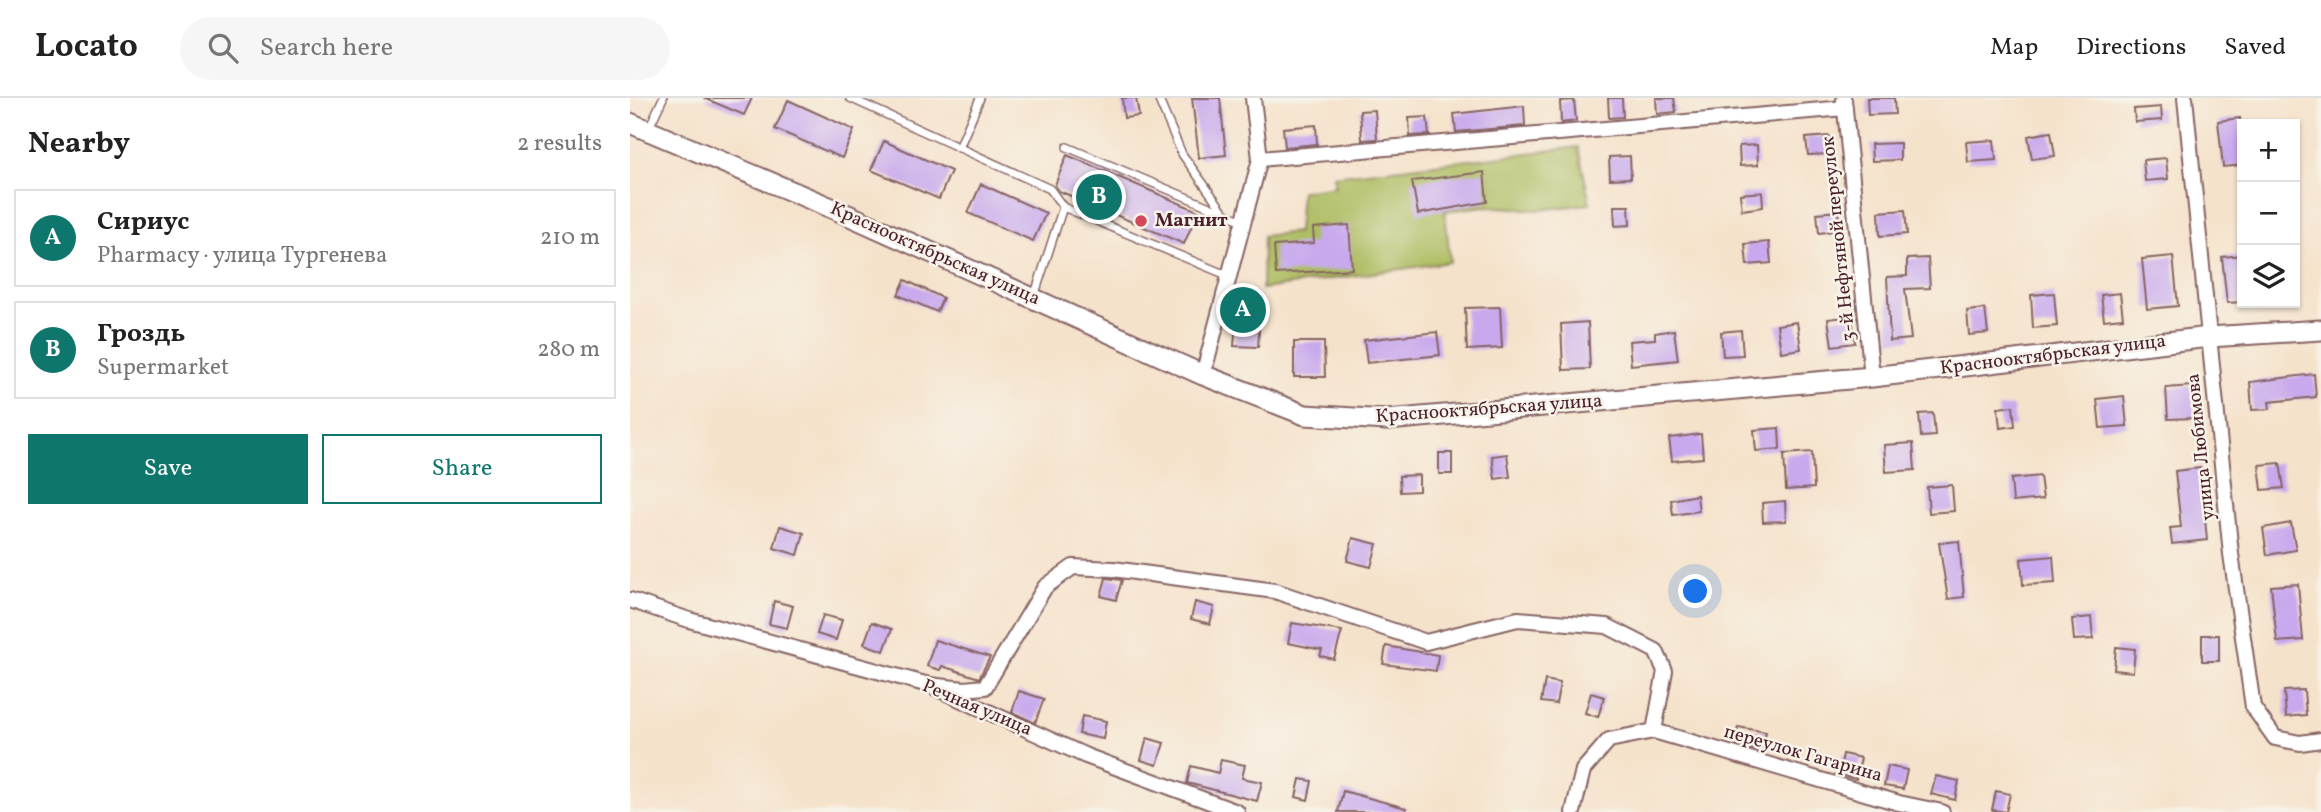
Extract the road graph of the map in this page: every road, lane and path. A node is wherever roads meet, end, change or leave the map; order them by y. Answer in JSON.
{"nodes":[{"id":1,"x":663,"y":98,"type":"edge"},
{"id":2,"x":850,"y":98,"type":"edge"},
{"id":3,"x":980,"y":98,"type":"edge"},
{"id":4,"x":1158,"y":98,"type":"edge"},
{"id":5,"x":1253,"y":98,"type":"edge"},
{"id":6,"x":2185,"y":98,"type":"edge"},
{"id":7,"x":1844,"y":103,"type":"edge"},
{"id":8,"x":636,"y":129,"type":"edge"},
{"id":9,"x":1067,"y":147,"type":"dead end"},
{"id":10,"x":959,"y":148,"type":"junction"},
{"id":11,"x":1260,"y":159,"type":"junction"},
{"id":12,"x":1063,"y":206,"type":"junction"},
{"id":13,"x":1226,"y":215,"type":"junction"},
{"id":14,"x":1244,"y":222,"type":"junction"},
{"id":15,"x":1229,"y":276,"type":"junction"},
{"id":16,"x":1034,"y":298,"type":"junction"},
{"id":17,"x":2321,"y":330,"type":"edge"},
{"id":18,"x":2209,"y":337,"type":"junction"},
{"id":19,"x":1203,"y":375,"type":"junction"},
{"id":20,"x":1872,"y":377,"type":"junction"},
{"id":21,"x":630,"y":600,"type":"edge"},
{"id":22,"x":929,"y":685,"type":"junction"},
{"id":23,"x":1654,"y":731,"type":"junction"},
{"id":24,"x":2321,"y":740,"type":"edge"},
{"id":25,"x":1237,"y":812,"type":"edge"},
{"id":26,"x":1573,"y":812,"type":"edge"},
{"id":27,"x":1941,"y":812,"type":"edge"}],
"edges":[{"from":1,"to":8,"type":"lane"},
{"from":2,"to":10,"type":"lane"},
{"from":3,"to":10,"type":"lane"},
{"from":4,"to":13,"type":"lane"},
{"from":5,"to":11,"type":"street"},
{"from":6,"to":18,"type":"street","name":"улица Любимова"},
{"from":7,"to":11,"type":"street"},
{"from":7,"to":20,"type":"street","name":"3-й Нефтяной переулок"},
{"from":8,"to":16,"type":"street","name":"Краснооктябрьская улица"},
{"from":9,"to":13,"type":"lane"},
{"from":10,"to":12,"type":"lane"},
{"from":11,"to":14,"type":"street"},
{"from":12,"to":15,"type":"lane"},
{"from":12,"to":16,"type":"lane"},
{"from":13,"to":14,"type":"lane"},
{"from":14,"to":15,"type":"street"},
{"from":15,"to":19,"type":"street"},
{"from":16,"to":19,"type":"street","name":"Краснооктябрьская улица"},
{"from":17,"to":18,"type":"street","name":"Краснооктябрьская улица"},
{"from":18,"to":20,"type":"street","name":"Краснооктябрьская улица"},
{"from":18,"to":24,"type":"street","name":"улица Любимова"},
{"from":19,"to":20,"type":"street","name":"Краснооктябрьская улица"},
{"from":21,"to":22,"type":"street","name":"Речная улица"},
{"from":22,"to":23,"type":"street"},
{"from":22,"to":25,"type":"street","name":"Речная улица"},
{"from":23,"to":26,"type":"street"},
{"from":23,"to":27,"type":"street","name":"переулок Гагарина"}]}
